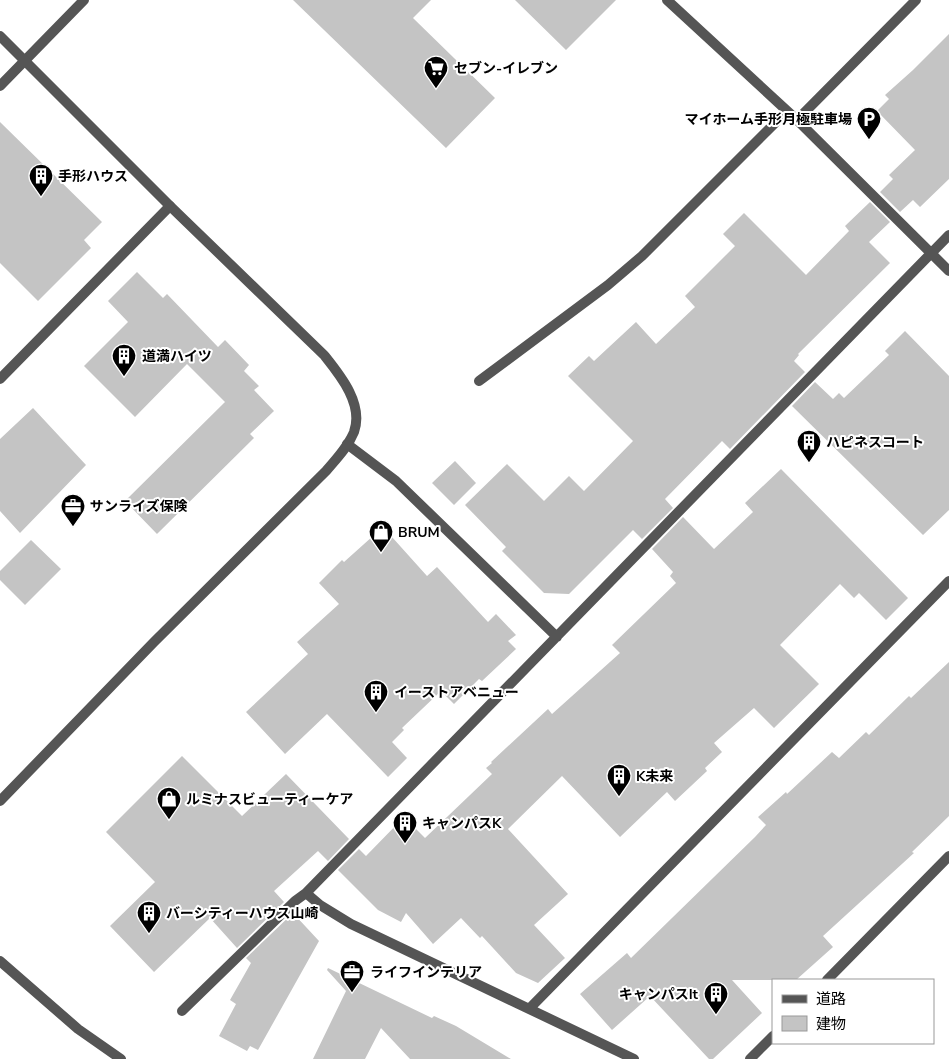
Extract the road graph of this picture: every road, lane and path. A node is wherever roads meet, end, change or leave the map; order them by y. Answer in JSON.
{"nodes":[{"id":1,"x":84,"y":0,"type":"edge"},
{"id":2,"x":667,"y":0,"type":"edge"},
{"id":3,"x":916,"y":0,"type":"edge"},
{"id":4,"x":0,"y":36,"type":"edge"},
{"id":5,"x":25,"y":60,"type":"junction"},
{"id":6,"x":0,"y":86,"type":"edge"},
{"id":7,"x":786,"y":111,"type":"junction"},
{"id":8,"x":797,"y":120,"type":"junction"},
{"id":9,"x":170,"y":206,"type":"junction"},
{"id":10,"x":949,"y":235,"type":"edge"},
{"id":11,"x":931,"y":253,"type":"junction"},
{"id":12,"x":949,"y":271,"type":"edge"},
{"id":13,"x":0,"y":379,"type":"edge"},
{"id":14,"x":479,"y":381,"type":"dead end"},
{"id":15,"x":347,"y":444,"type":"junction"},
{"id":16,"x":949,"y":581,"type":"edge"},
{"id":17,"x":557,"y":636,"type":"junction"},
{"id":18,"x":0,"y":801,"type":"edge"},
{"id":19,"x":949,"y":856,"type":"edge"},
{"id":20,"x":306,"y":893,"type":"junction"},
{"id":21,"x":0,"y":961,"type":"edge"},
{"id":22,"x":828,"y":979,"type":"edge"},
{"id":23,"x":530,"y":1008,"type":"junction"},
{"id":24,"x":182,"y":1011,"type":"dead end"},
{"id":25,"x":772,"y":1037,"type":"edge"},
{"id":26,"x":121,"y":1059,"type":"edge"},
{"id":27,"x":634,"y":1059,"type":"edge"},
{"id":28,"x":750,"y":1059,"type":"edge"}],
"edges":[{"from":1,"to":5,"type":"street"},
{"from":2,"to":7,"type":"street"},
{"from":3,"to":8,"type":"street"},
{"from":4,"to":5,"type":"street"},
{"from":5,"to":6,"type":"street"},
{"from":5,"to":9,"type":"street"},
{"from":7,"to":8,"type":"street"},
{"from":7,"to":14,"type":"street"},
{"from":8,"to":11,"type":"street"},
{"from":9,"to":13,"type":"street"},
{"from":9,"to":15,"type":"street"},
{"from":10,"to":11,"type":"street"},
{"from":11,"to":12,"type":"street"},
{"from":11,"to":17,"type":"street"},
{"from":15,"to":17,"type":"street"},
{"from":15,"to":18,"type":"street"},
{"from":16,"to":23,"type":"street"},
{"from":17,"to":20,"type":"street"},
{"from":19,"to":22,"type":"street"},
{"from":20,"to":23,"type":"street"},
{"from":20,"to":24,"type":"street"},
{"from":21,"to":26,"type":"street"},
{"from":23,"to":27,"type":"street"},
{"from":25,"to":28,"type":"street"}]}
